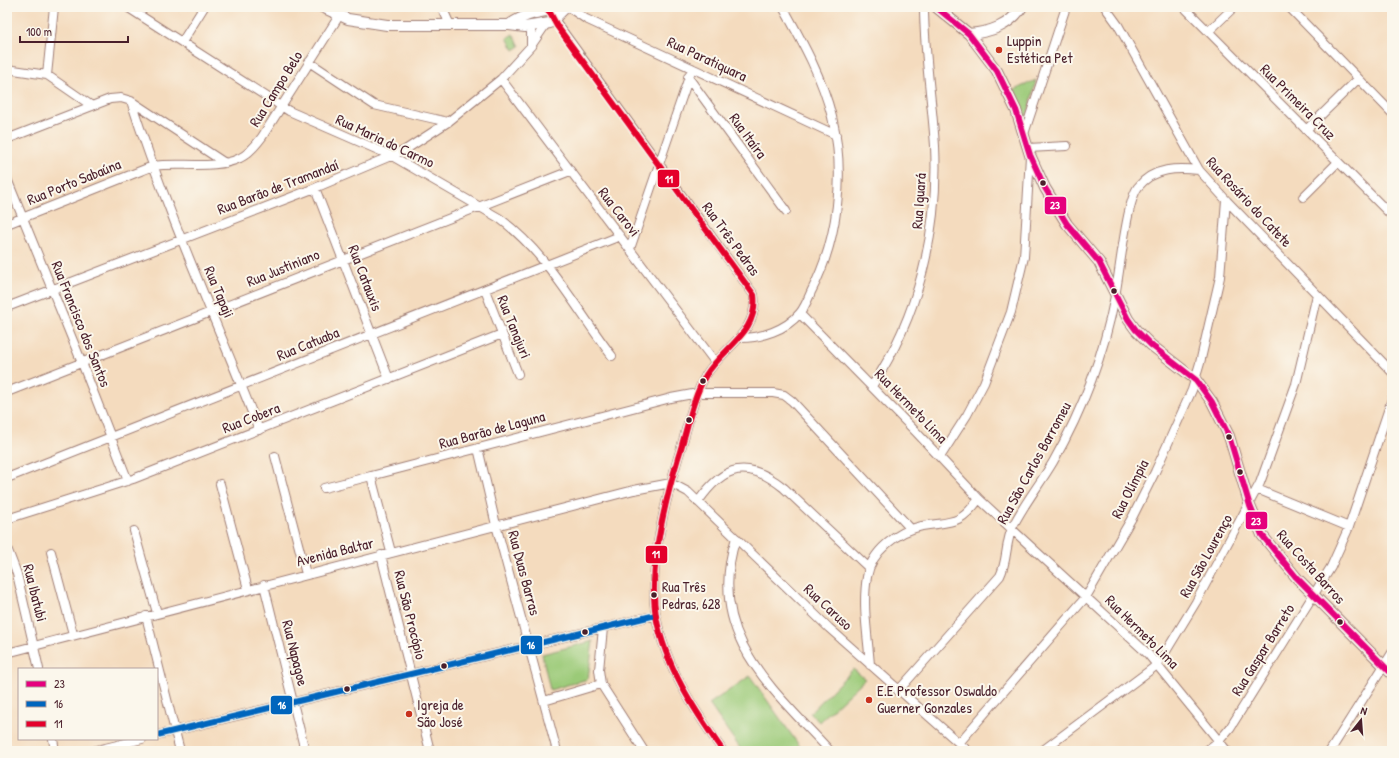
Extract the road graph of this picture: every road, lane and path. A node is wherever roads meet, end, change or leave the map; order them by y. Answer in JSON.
{"nodes":[{"id":1,"x":54,"y":7,"type":"edge"},
{"id":2,"x":127,"y":7,"type":"edge"},
{"id":3,"x":204,"y":7,"type":"edge"},
{"id":4,"x":322,"y":7,"type":"edge"},
{"id":5,"x":442,"y":7,"type":"edge"},
{"id":6,"x":783,"y":7,"type":"edge"},
{"id":7,"x":924,"y":7,"type":"edge"},
{"id":8,"x":936,"y":7,"type":"edge"},
{"id":9,"x":1022,"y":7,"type":"edge"},
{"id":10,"x":1066,"y":7,"type":"edge"},
{"id":11,"x":1105,"y":7,"type":"edge"},
{"id":12,"x":1184,"y":7,"type":"edge"},
{"id":13,"x":1234,"y":7,"type":"edge"},
{"id":14,"x":1289,"y":7,"type":"edge"},
{"id":15,"x":565,"y":8,"type":"edge"},
{"id":16,"x":546,"y":9,"type":"edge"},
{"id":17,"x":531,"y":11,"type":"edge"},
{"id":18,"x":339,"y":16,"type":"junction"},
{"id":19,"x":550,"y":23,"type":"junction"},
{"id":20,"x":450,"y":25,"type":"junction"},
{"id":21,"x":509,"y":25,"type":"junction"},
{"id":22,"x":531,"y":26,"type":"junction"},
{"id":23,"x":1209,"y":31,"type":"junction"},
{"id":24,"x":969,"y":34,"type":"junction"},
{"id":25,"x":182,"y":42,"type":"junction"},
{"id":26,"x":531,"y":46,"type":"junction"},
{"id":27,"x":310,"y":62,"type":"junction"},
{"id":28,"x":692,"y":68,"type":"junction"},
{"id":29,"x":7,"y":69,"type":"edge"},
{"id":30,"x":47,"y":75,"type":"junction"},
{"id":31,"x":688,"y":77,"type":"junction"},
{"id":32,"x":501,"y":79,"type":"junction"},
{"id":33,"x":1358,"y":79,"type":"junction"},
{"id":34,"x":131,"y":101,"type":"junction"},
{"id":35,"x":92,"y":106,"type":"junction"},
{"id":36,"x":281,"y":107,"type":"junction"},
{"id":37,"x":1392,"y":113,"type":"edge"},
{"id":38,"x":448,"y":122,"type":"junction"},
{"id":39,"x":1306,"y":130,"type":"junction"},
{"id":40,"x":1024,"y":134,"type":"junction"},
{"id":41,"x":836,"y":135,"type":"junction"},
{"id":42,"x":7,"y":139,"type":"edge"},
{"id":43,"x":1067,"y":146,"type":"dead end"},
{"id":44,"x":1029,"y":151,"type":"junction"},
{"id":45,"x":392,"y":156,"type":"junction"},
{"id":46,"x":225,"y":162,"type":"junction"},
{"id":47,"x":1338,"y":162,"type":"junction"},
{"id":48,"x":659,"y":164,"type":"junction"},
{"id":49,"x":153,"y":166,"type":"junction"},
{"id":50,"x":570,"y":170,"type":"junction"},
{"id":51,"x":1200,"y":170,"type":"junction"},
{"id":52,"x":7,"y":179,"type":"edge"},
{"id":53,"x":314,"y":188,"type":"junction"},
{"id":54,"x":1303,"y":197,"type":"dead end"},
{"id":55,"x":1226,"y":200,"type":"junction"},
{"id":56,"x":481,"y":206,"type":"junction"},
{"id":57,"x":786,"y":211,"type":"dead end"},
{"id":58,"x":1392,"y":216,"type":"edge"},
{"id":59,"x":23,"y":218,"type":"junction"},
{"id":60,"x":7,"y":224,"type":"edge"},
{"id":61,"x":620,"y":236,"type":"junction"},
{"id":62,"x":181,"y":239,"type":"junction"},
{"id":63,"x":630,"y":249,"type":"junction"},
{"id":64,"x":343,"y":260,"type":"junction"},
{"id":65,"x":547,"y":265,"type":"junction"},
{"id":66,"x":51,"y":290,"type":"junction"},
{"id":67,"x":484,"y":290,"type":"junction"},
{"id":68,"x":1116,"y":294,"type":"junction"},
{"id":69,"x":1317,"y":295,"type":"junction"},
{"id":70,"x":7,"y":307,"type":"edge"},
{"id":71,"x":212,"y":312,"type":"junction"},
{"id":72,"x":800,"y":314,"type":"junction"},
{"id":73,"x":372,"y":334,"type":"junction"},
{"id":74,"x":502,"y":334,"type":"junction"},
{"id":75,"x":740,"y":338,"type":"junction"},
{"id":76,"x":612,"y":356,"type":"dead end"},
{"id":77,"x":715,"y":362,"type":"junction"},
{"id":78,"x":82,"y":363,"type":"junction"},
{"id":79,"x":1392,"y":372,"type":"edge"},
{"id":80,"x":518,"y":374,"type":"dead end"},
{"id":81,"x":389,"y":379,"type":"junction"},
{"id":82,"x":1196,"y":380,"type":"junction"},
{"id":83,"x":242,"y":386,"type":"junction"},
{"id":84,"x":872,"y":386,"type":"junction"},
{"id":85,"x":7,"y":392,"type":"edge"},
{"id":86,"x":698,"y":394,"type":"junction"},
{"id":87,"x":1392,"y":399,"type":"edge"},
{"id":88,"x":259,"y":430,"type":"junction"},
{"id":89,"x":111,"y":437,"type":"junction"},
{"id":90,"x":478,"y":448,"type":"junction"},
{"id":91,"x":275,"y":456,"type":"dead end"},
{"id":92,"x":940,"y":457,"type":"junction"},
{"id":93,"x":371,"y":476,"type":"junction"},
{"id":94,"x":7,"y":478,"type":"edge"},
{"id":95,"x":128,"y":481,"type":"junction"},
{"id":96,"x":671,"y":483,"type":"junction"},
{"id":97,"x":220,"y":484,"type":"dead end"},
{"id":98,"x":324,"y":488,"type":"dead end"},
{"id":99,"x":1257,"y":489,"type":"junction"},
{"id":100,"x":979,"y":499,"type":"junction"},
{"id":101,"x":698,"y":502,"type":"junction"},
{"id":102,"x":1250,"y":506,"type":"junction"},
{"id":103,"x":7,"y":519,"type":"edge"},
{"id":104,"x":496,"y":525,"type":"junction"},
{"id":105,"x":1349,"y":527,"type":"junction"},
{"id":106,"x":911,"y":529,"type":"junction"},
{"id":107,"x":1012,"y":529,"type":"junction"},
{"id":108,"x":134,"y":532,"type":"dead end"},
{"id":109,"x":736,"y":538,"type":"junction"},
{"id":110,"x":7,"y":548,"type":"edge"},
{"id":111,"x":51,"y":552,"type":"dead end"},
{"id":112,"x":391,"y":552,"type":"junction"},
{"id":113,"x":380,"y":555,"type":"junction"},
{"id":114,"x":869,"y":568,"type":"junction"},
{"id":115,"x":306,"y":574,"type":"junction"},
{"id":116,"x":264,"y":585,"type":"junction"},
{"id":117,"x":248,"y":589,"type":"junction"},
{"id":118,"x":1314,"y":595,"type":"junction"},
{"id":119,"x":1086,"y":597,"type":"junction"},
{"id":120,"x":157,"y":613,"type":"junction"},
{"id":121,"x":656,"y":615,"type":"junction"},
{"id":122,"x":146,"y":616,"type":"junction"},
{"id":123,"x":603,"y":628,"type":"junction"},
{"id":124,"x":74,"y":634,"type":"junction"},
{"id":125,"x":34,"y":646,"type":"junction"},
{"id":126,"x":530,"y":646,"type":"junction"},
{"id":127,"x":7,"y":653,"type":"edge"},
{"id":128,"x":1392,"y":653,"type":"edge"},
{"id":129,"x":1157,"y":664,"type":"junction"},
{"id":130,"x":870,"y":665,"type":"junction"},
{"id":131,"x":39,"y":668,"type":"edge"},
{"id":132,"x":1388,"y":670,"type":"edge"},
{"id":133,"x":411,"y":675,"type":"junction"},
{"id":134,"x":601,"y":684,"type":"junction"},
{"id":135,"x":898,"y":691,"type":"junction"},
{"id":136,"x":544,"y":701,"type":"junction"},
{"id":137,"x":293,"y":703,"type":"junction"},
{"id":138,"x":175,"y":731,"type":"junction"},
{"id":139,"x":158,"y":736,"type":"edge"},
{"id":140,"x":53,"y":740,"type":"edge"},
{"id":141,"x":138,"y":740,"type":"edge"},
{"id":142,"x":1220,"y":741,"type":"junction"},
{"id":143,"x":959,"y":743,"type":"junction"},
{"id":144,"x":56,"y":751,"type":"edge"},
{"id":145,"x":92,"y":751,"type":"edge"},
{"id":146,"x":180,"y":751,"type":"edge"},
{"id":147,"x":305,"y":751,"type":"edge"},
{"id":148,"x":430,"y":751,"type":"edge"},
{"id":149,"x":557,"y":751,"type":"edge"},
{"id":150,"x":644,"y":751,"type":"edge"},
{"id":151,"x":723,"y":751,"type":"edge"},
{"id":152,"x":830,"y":751,"type":"edge"},
{"id":153,"x":968,"y":751,"type":"edge"},
{"id":154,"x":1042,"y":751,"type":"edge"},
{"id":155,"x":1206,"y":751,"type":"edge"},
{"id":156,"x":1227,"y":751,"type":"edge"},
{"id":157,"x":1330,"y":751,"type":"edge"}],
"edges":[{"from":1,"to":30,"type":"street"},
{"from":2,"to":25,"type":"street","name":"Rua Maria do Carmo"},
{"from":3,"to":25,"type":"street"},
{"from":4,"to":18,"type":"main road"},
{"from":5,"to":20,"type":"street"},
{"from":6,"to":41,"type":"street"},
{"from":7,"to":84,"type":"street","name":"Rua Iguará"},
{"from":8,"to":24,"type":"main road","name":"Rua Costa Barros"},
{"from":9,"to":24,"type":"main road"},
{"from":10,"to":40,"type":"street"},
{"from":11,"to":51,"type":"street","name":"Rua Rosário do Catete"},
{"from":12,"to":23,"type":"street","name":"Rua Primeira Cruz"},
{"from":13,"to":23,"type":"street"},
{"from":14,"to":33,"type":"street"},
{"from":15,"to":16,"type":"main road"},
{"from":15,"to":19,"type":"main road"},
{"from":15,"to":28,"type":"street","name":"Rua Paratiquara"},
{"from":16,"to":17,"type":"main road"},
{"from":16,"to":19,"type":"street","name":"Rua Três Pedras"},
{"from":16,"to":22,"type":"main road"},
{"from":17,"to":21,"type":"main road"},
{"from":18,"to":20,"type":"main road"},
{"from":18,"to":27,"type":"street","name":"Rua Campo Belo"},
{"from":19,"to":22,"type":"main road"},
{"from":19,"to":26,"type":"street","name":"Rua Barão de Tramandaí"},
{"from":19,"to":48,"type":"street","name":"Rua Três Pedras"},
{"from":20,"to":21,"type":"main road"},
{"from":21,"to":22,"type":"main road"},
{"from":22,"to":26,"type":"street"},
{"from":23,"to":39,"type":"street","name":"Rua Primeira Cruz"},
{"from":24,"to":40,"type":"main road","name":"Rua Costa Barros"},
{"from":25,"to":36,"type":"street","name":"Rua Maria do Carmo"},
{"from":26,"to":32,"type":"street","name":"Rua Barão de Tramandaí"},
{"from":27,"to":36,"type":"street","name":"Rua Campo Belo"},
{"from":27,"to":38,"type":"street"},
{"from":28,"to":31,"type":"street"},
{"from":28,"to":41,"type":"street","name":"Rua Paratiquara"},
{"from":29,"to":30,"type":"street"},
{"from":30,"to":35,"type":"street"},
{"from":31,"to":48,"type":"street"},
{"from":31,"to":57,"type":"street","name":"Rua Itaíra"},
{"from":32,"to":38,"type":"street","name":"Rua Barão de Tramandaí"},
{"from":32,"to":50,"type":"street","name":"Rua Carovi"},
{"from":33,"to":37,"type":"street"},
{"from":33,"to":39,"type":"street"},
{"from":34,"to":35,"type":"street"},
{"from":34,"to":46,"type":"street"},
{"from":34,"to":49,"type":"street","name":"Rua Tapaji"},
{"from":35,"to":42,"type":"street"},
{"from":36,"to":45,"type":"street","name":"Rua Maria do Carmo"},
{"from":36,"to":46,"type":"street","name":"Rua Campo Belo"},
{"from":38,"to":45,"type":"street","name":"Rua Barão de Tramandaí"},
{"from":39,"to":47,"type":"street","name":"Rua Primeira Cruz"},
{"from":40,"to":44,"type":"main road","name":"Rua Costa Barros"},
{"from":41,"to":72,"type":"street"},
{"from":43,"to":44,"type":"street"},
{"from":44,"to":68,"type":"main road","name":"Rua Costa Barros"},
{"from":44,"to":92,"type":"street"},
{"from":45,"to":53,"type":"street","name":"Rua Barão de Tramandaí"},
{"from":45,"to":56,"type":"street","name":"Rua Maria do Carmo"},
{"from":46,"to":49,"type":"street","name":"Rua Campo Belo"},
{"from":47,"to":54,"type":"street"},
{"from":47,"to":58,"type":"street","name":"Rua Primeira Cruz"},
{"from":48,"to":63,"type":"street"},
{"from":48,"to":75,"type":"street","name":"Rua Três Pedras"},
{"from":49,"to":59,"type":"street","name":"Rua Porto Sabaúna"},
{"from":49,"to":62,"type":"street","name":"Rua Tapaji"},
{"from":50,"to":56,"type":"street","name":"Rua Justiniano"},
{"from":50,"to":61,"type":"street","name":"Rua Carovi"},
{"from":51,"to":55,"type":"street","name":"Rua Rosário do Catete"},
{"from":51,"to":68,"type":"street","name":"Rua São Carlos Barromeu"},
{"from":52,"to":59,"type":"street","name":"Rua Francisco dos Santos"},
{"from":53,"to":62,"type":"street","name":"Rua Barão de Tramandaí"},
{"from":53,"to":64,"type":"street","name":"Rua Catauxis"},
{"from":55,"to":69,"type":"street","name":"Rua Rosário do Catete"},
{"from":55,"to":82,"type":"street","name":"Rua Olímpia"},
{"from":56,"to":64,"type":"street","name":"Rua Justiniano"},
{"from":56,"to":65,"type":"street","name":"Rua Maria do Carmo"},
{"from":59,"to":60,"type":"street","name":"Rua Porto Sabaúna"},
{"from":59,"to":66,"type":"street","name":"Rua Francisco dos Santos"},
{"from":61,"to":63,"type":"street","name":"Rua Carovi"},
{"from":61,"to":65,"type":"street","name":"Rua Catuaba"},
{"from":62,"to":66,"type":"street","name":"Rua Barão de Tramandaí"},
{"from":62,"to":71,"type":"street","name":"Rua Tapaji"},
{"from":63,"to":77,"type":"street","name":"Rua Carovi"},
{"from":64,"to":71,"type":"street","name":"Rua Justiniano"},
{"from":64,"to":73,"type":"street","name":"Rua Catauxis"},
{"from":65,"to":67,"type":"street","name":"Rua Catuaba"},
{"from":65,"to":76,"type":"street","name":"Rua Maria do Carmo"},
{"from":66,"to":70,"type":"street","name":"Rua Barão de Tramandaí"},
{"from":66,"to":78,"type":"street","name":"Rua Francisco dos Santos"},
{"from":67,"to":73,"type":"street","name":"Rua Catuaba"},
{"from":67,"to":74,"type":"street","name":"Rua Tanajuri"},
{"from":68,"to":82,"type":"main road","name":"Rua Costa Barros"},
{"from":68,"to":107,"type":"street","name":"Rua São Carlos Barromeu"},
{"from":69,"to":79,"type":"street","name":"Rua Rosário do Catete"},
{"from":69,"to":99,"type":"street","name":"Rua São Lourenço"},
{"from":71,"to":78,"type":"street","name":"Rua Justiniano"},
{"from":71,"to":83,"type":"street","name":"Rua Tapaji"},
{"from":72,"to":75,"type":"street"},
{"from":72,"to":84,"type":"street","name":"Rua Hermeto Lima"},
{"from":73,"to":81,"type":"street","name":"Rua Catauxis"},
{"from":73,"to":83,"type":"street","name":"Rua Catuaba"},
{"from":74,"to":80,"type":"street","name":"Rua Tanajuri"},
{"from":74,"to":81,"type":"street","name":"Rua Cobera"},
{"from":75,"to":77,"type":"street","name":"Rua Três Pedras"},
{"from":77,"to":86,"type":"street","name":"Rua Três Pedras"},
{"from":78,"to":85,"type":"street","name":"Rua Justiniano"},
{"from":78,"to":89,"type":"street","name":"Rua Francisco dos Santos"},
{"from":81,"to":88,"type":"street","name":"Rua Cobera"},
{"from":82,"to":102,"type":"main road","name":"Rua Costa Barros"},
{"from":82,"to":119,"type":"street","name":"Rua Olímpia"},
{"from":83,"to":88,"type":"street","name":"Rua Tapaji"},
{"from":83,"to":89,"type":"street","name":"Rua Catuaba"},
{"from":84,"to":92,"type":"street","name":"Rua Hermeto Lima"},
{"from":86,"to":90,"type":"street","name":"Rua Barão de Laguna"},
{"from":86,"to":96,"type":"street","name":"Rua Três Pedras"},
{"from":86,"to":106,"type":"street","name":"Rua Barão de Laguna"},
{"from":87,"to":105,"type":"street","name":"Rua Gaspar Barreto"},
{"from":88,"to":95,"type":"street","name":"Rua Cobera"},
{"from":89,"to":94,"type":"street","name":"Rua Catuaba"},
{"from":89,"to":95,"type":"street","name":"Rua Francisco dos Santos"},
{"from":90,"to":93,"type":"street","name":"Rua Barão de Laguna"},
{"from":90,"to":104,"type":"street","name":"Rua Duas Barras"},
{"from":91,"to":115,"type":"street"},
{"from":92,"to":100,"type":"street","name":"Rua Hermeto Lima"},
{"from":93,"to":98,"type":"street","name":"Rua Barão de Laguna"},
{"from":93,"to":112,"type":"street"},
{"from":95,"to":103,"type":"street","name":"Rua Cobera"},
{"from":96,"to":101,"type":"street","name":"Rua Caruso"},
{"from":96,"to":104,"type":"street","name":"Avenida Baltar"},
{"from":96,"to":121,"type":"street","name":"Rua Três Pedras"},
{"from":97,"to":117,"type":"street"},
{"from":99,"to":102,"type":"street","name":"Rua São Lourenço"},
{"from":99,"to":105,"type":"street"},
{"from":100,"to":106,"type":"street"},
{"from":100,"to":107,"type":"street","name":"Rua Hermeto Lima"},
{"from":101,"to":109,"type":"street","name":"Rua Caruso"},
{"from":101,"to":114,"type":"street"},
{"from":102,"to":118,"type":"main road","name":"Rua Costa Barros"},
{"from":102,"to":129,"type":"street","name":"Rua São Lourenço"},
{"from":104,"to":112,"type":"street","name":"Avenida Baltar"},
{"from":104,"to":126,"type":"street","name":"Rua Duas Barras"},
{"from":105,"to":118,"type":"street","name":"Rua Gaspar Barreto"},
{"from":106,"to":114,"type":"street"},
{"from":107,"to":119,"type":"street","name":"Rua Hermeto Lima"},
{"from":107,"to":135,"type":"street","name":"Rua São Carlos Barromeu"},
{"from":108,"to":120,"type":"street"},
{"from":109,"to":130,"type":"street","name":"Rua Caruso"},
{"from":109,"to":152,"type":"street"},
{"from":110,"to":125,"type":"street","name":"Rua Ibatubi"},
{"from":111,"to":124,"type":"street"},
{"from":112,"to":113,"type":"street","name":"Avenida Baltar"},
{"from":113,"to":115,"type":"street","name":"Avenida Baltar"},
{"from":113,"to":133,"type":"street","name":"Rua São Procópio"},
{"from":114,"to":130,"type":"street"},
{"from":115,"to":116,"type":"street","name":"Avenida Baltar"},
{"from":116,"to":117,"type":"street","name":"Avenida Baltar"},
{"from":116,"to":137,"type":"street","name":"Rua Napagoe"},
{"from":117,"to":120,"type":"street","name":"Avenida Baltar"},
{"from":118,"to":132,"type":"main road","name":"Rua Costa Barros"},
{"from":118,"to":142,"type":"street","name":"Rua Gaspar Barreto"},
{"from":119,"to":129,"type":"street","name":"Rua Hermeto Lima"},
{"from":119,"to":143,"type":"street","name":"Rua Olímpia"},
{"from":120,"to":122,"type":"street","name":"Avenida Baltar"},
{"from":121,"to":123,"type":"street"},
{"from":121,"to":151,"type":"street","name":"Rua Três Pedras"},
{"from":122,"to":124,"type":"street","name":"Avenida Baltar"},
{"from":122,"to":138,"type":"street"},
{"from":123,"to":126,"type":"street"},
{"from":123,"to":134,"type":"street"},
{"from":124,"to":125,"type":"street","name":"Avenida Baltar"},
{"from":125,"to":127,"type":"street","name":"Avenida Baltar"},
{"from":125,"to":131,"type":"street","name":"Rua Ibatubi"},
{"from":126,"to":133,"type":"street"},
{"from":126,"to":136,"type":"street","name":"Rua Duas Barras"},
{"from":128,"to":132,"type":"street"},
{"from":129,"to":142,"type":"street","name":"Rua Hermeto Lima"},
{"from":129,"to":154,"type":"street","name":"Rua São Lourenço"},
{"from":130,"to":135,"type":"street","name":"Rua Caruso"},
{"from":132,"to":157,"type":"street"},
{"from":133,"to":137,"type":"street"},
{"from":133,"to":148,"type":"street","name":"Rua São Procópio"},
{"from":134,"to":136,"type":"street"},
{"from":134,"to":150,"type":"street"},
{"from":135,"to":143,"type":"street","name":"Rua Caruso"},
{"from":136,"to":149,"type":"street","name":"Rua Duas Barras"},
{"from":137,"to":138,"type":"street"},
{"from":137,"to":147,"type":"street","name":"Rua Napagoe"},
{"from":138,"to":139,"type":"street"},
{"from":138,"to":146,"type":"street"},
{"from":140,"to":144,"type":"street"},
{"from":141,"to":145,"type":"street"},
{"from":142,"to":155,"type":"street","name":"Rua Gaspar Barreto"},
{"from":142,"to":156,"type":"street","name":"Rua Hermeto Lima"},
{"from":143,"to":153,"type":"street","name":"Rua Caruso"}]}
